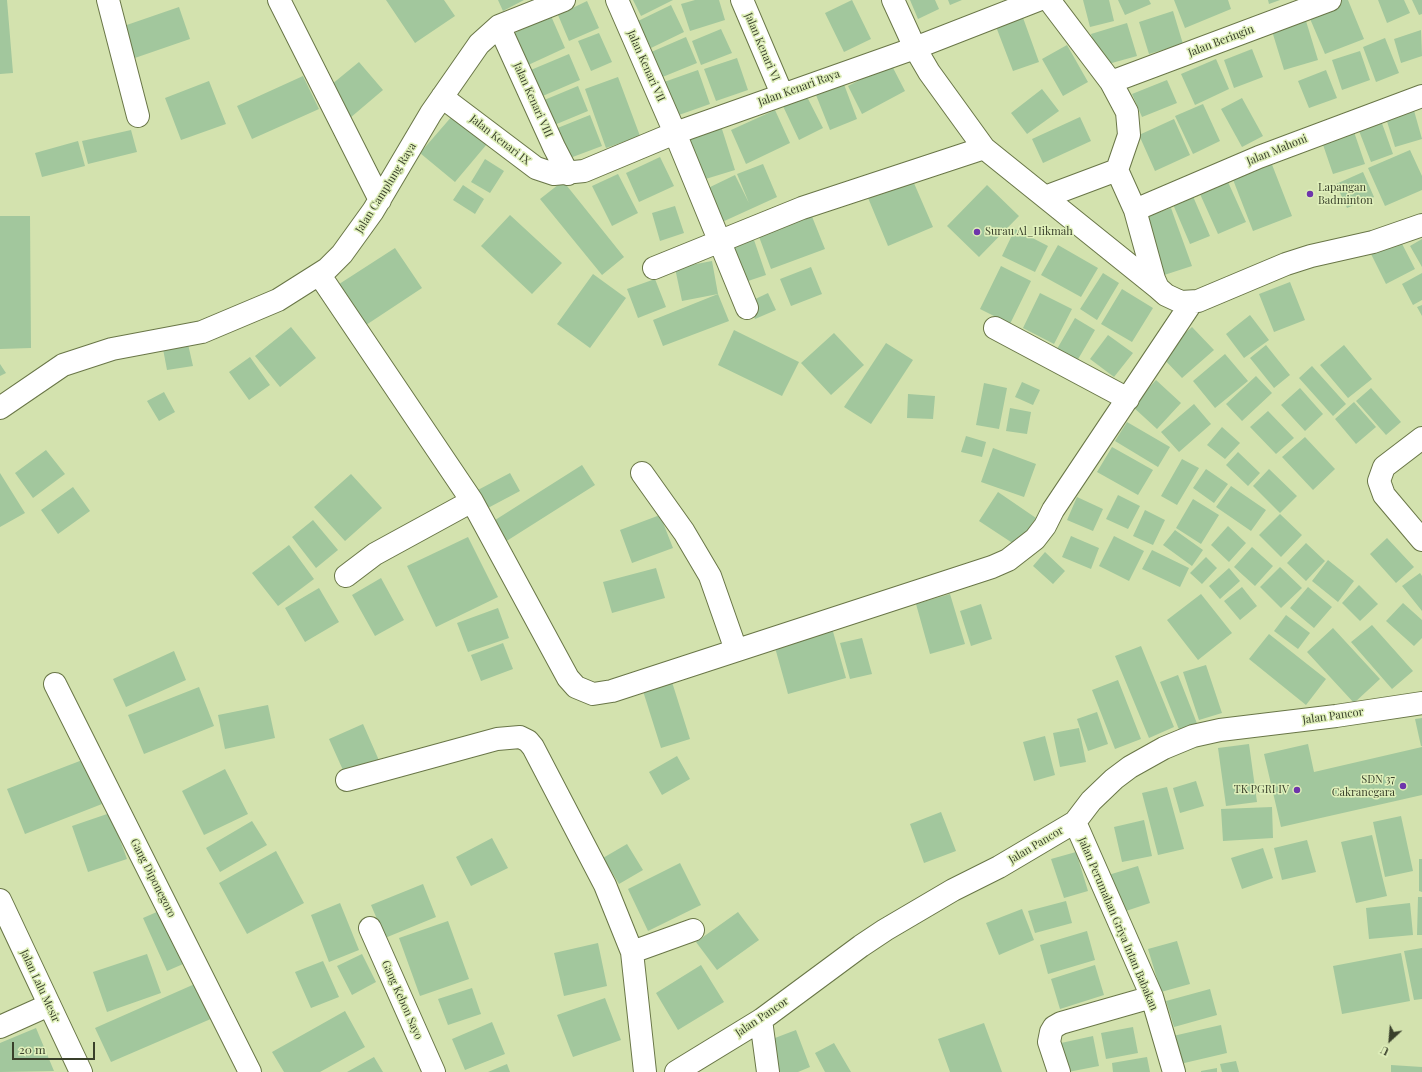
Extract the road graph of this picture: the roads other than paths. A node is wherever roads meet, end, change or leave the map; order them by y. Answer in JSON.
{"nodes":[{"id":1,"x":108,"y":0,"type":"edge"},
{"id":2,"x":279,"y":0,"type":"edge"},
{"id":3,"x":564,"y":0,"type":"edge"},
{"id":4,"x":616,"y":0,"type":"edge"},
{"id":5,"x":742,"y":0,"type":"edge"},
{"id":6,"x":893,"y":0,"type":"edge"},
{"id":7,"x":1049,"y":0,"type":"edge"},
{"id":8,"x":1330,"y":0,"type":"edge"},
{"id":9,"x":1027,"y":2,"type":"edge"},
{"id":10,"x":499,"y":26,"type":"junction"},
{"id":11,"x":915,"y":48,"type":"junction"},
{"id":12,"x":1111,"y":82,"type":"junction"},
{"id":13,"x":782,"y":94,"type":"junction"},
{"id":14,"x":1422,"y":96,"type":"edge"},
{"id":15,"x":442,"y":97,"type":"junction"},
{"id":16,"x":138,"y":116,"type":"dead end"},
{"id":17,"x":675,"y":133,"type":"junction"},
{"id":18,"x":984,"y":148,"type":"junction"},
{"id":19,"x":1117,"y":170,"type":"junction"},
{"id":20,"x":564,"y":174,"type":"junction"},
{"id":21,"x":1045,"y":197,"type":"junction"},
{"id":22,"x":380,"y":200,"type":"junction"},
{"id":23,"x":1134,"y":210,"type":"junction"},
{"id":24,"x":1422,"y":225,"type":"edge"},
{"id":25,"x":720,"y":240,"type":"junction"},
{"id":26,"x":654,"y":268,"type":"dead end"},
{"id":27,"x":319,"y":274,"type":"junction"},
{"id":28,"x":1158,"y":288,"type":"junction"},
{"id":29,"x":1192,"y":302,"type":"junction"},
{"id":30,"x":747,"y":308,"type":"dead end"},
{"id":31,"x":994,"y":328,"type":"dead end"},
{"id":32,"x":1128,"y":399,"type":"junction"},
{"id":33,"x":0,"y":408,"type":"edge"},
{"id":34,"x":1422,"y":438,"type":"edge"},
{"id":35,"x":642,"y":473,"type":"dead end"},
{"id":36,"x":472,"y":501,"type":"junction"},
{"id":37,"x":1422,"y":540,"type":"edge"},
{"id":38,"x":346,"y":576,"type":"dead end"},
{"id":39,"x":736,"y":650,"type":"junction"},
{"id":40,"x":55,"y":684,"type":"dead end"},
{"id":41,"x":1422,"y":703,"type":"edge"},
{"id":42,"x":347,"y":780,"type":"dead end"},
{"id":43,"x":1075,"y":822,"type":"junction"},
{"id":44,"x":0,"y":900,"type":"edge"},
{"id":45,"x":370,"y":928,"type":"dead end"},
{"id":46,"x":693,"y":930,"type":"dead end"},
{"id":47,"x":632,"y":952,"type":"junction"},
{"id":48,"x":1152,"y":998,"type":"junction"},
{"id":49,"x":49,"y":1006,"type":"junction"},
{"id":50,"x":761,"y":1020,"type":"junction"},
{"id":51,"x":0,"y":1027,"type":"edge"},
{"id":52,"x":81,"y":1072,"type":"edge"},
{"id":53,"x":250,"y":1072,"type":"edge"},
{"id":54,"x":434,"y":1072,"type":"edge"},
{"id":55,"x":645,"y":1072,"type":"edge"},
{"id":56,"x":676,"y":1072,"type":"edge"},
{"id":57,"x":768,"y":1072,"type":"edge"},
{"id":58,"x":1059,"y":1072,"type":"edge"},
{"id":59,"x":1174,"y":1072,"type":"edge"}],
"edges":[{"from":1,"to":16,"type":"street"},
{"from":2,"to":22,"type":"street"},
{"from":3,"to":10,"type":"street","name":"Jalan Camplung Raya"},
{"from":4,"to":17,"type":"street","name":"Jalan Kenari VII"},
{"from":5,"to":13,"type":"street","name":"Jalan Kenari VI"},
{"from":6,"to":11,"type":"street"},
{"from":7,"to":12,"type":"street"},
{"from":8,"to":12,"type":"street","name":"Jalan Beringin"},
{"from":9,"to":11,"type":"street","name":"Jalan Kenari Raya"},
{"from":10,"to":15,"type":"street","name":"Jalan Camplung Raya"},
{"from":10,"to":20,"type":"street","name":"Jalan Kenari VIII"},
{"from":11,"to":13,"type":"street","name":"Jalan Kenari Raya"},
{"from":11,"to":18,"type":"street"},
{"from":12,"to":19,"type":"street"},
{"from":13,"to":17,"type":"street","name":"Jalan Kenari Raya"},
{"from":14,"to":23,"type":"street","name":"Jalan Mahoni"},
{"from":15,"to":20,"type":"street","name":"Jalan Kenari IX"},
{"from":15,"to":22,"type":"street","name":"Jalan Camplung Raya"},
{"from":17,"to":20,"type":"street","name":"Jalan Kenari Raya"},
{"from":17,"to":25,"type":"street","name":"Jalan Kenari VII"},
{"from":18,"to":21,"type":"street"},
{"from":18,"to":25,"type":"street"},
{"from":19,"to":21,"type":"street"},
{"from":19,"to":23,"type":"street"},
{"from":21,"to":28,"type":"street"},
{"from":22,"to":27,"type":"street","name":"Jalan Camplung Raya"},
{"from":23,"to":28,"type":"street"},
{"from":24,"to":29,"type":"street"},
{"from":25,"to":26,"type":"street"},
{"from":25,"to":30,"type":"street","name":"Jalan Kenari VII"},
{"from":27,"to":33,"type":"street","name":"Jalan Camplung Raya"},
{"from":27,"to":36,"type":"street"},
{"from":28,"to":29,"type":"street"},
{"from":29,"to":32,"type":"street"},
{"from":31,"to":32,"type":"street"},
{"from":32,"to":39,"type":"street"},
{"from":34,"to":37,"type":"street"},
{"from":35,"to":39,"type":"street"},
{"from":36,"to":38,"type":"street"},
{"from":36,"to":39,"type":"street"},
{"from":40,"to":53,"type":"street","name":"Gang Diponegoro"},
{"from":41,"to":43,"type":"street","name":"Jalan Pancor"},
{"from":42,"to":47,"type":"street"},
{"from":43,"to":48,"type":"street","name":"Jalan Perumahan Griya Intan Babakan"},
{"from":43,"to":50,"type":"street","name":"Jalan Pancor"},
{"from":44,"to":49,"type":"street","name":"Jalan Lalu Mesir"},
{"from":45,"to":54,"type":"street","name":"Gang Kebon Sayo"},
{"from":46,"to":47,"type":"street"},
{"from":47,"to":55,"type":"street"},
{"from":48,"to":58,"type":"street"},
{"from":48,"to":59,"type":"street","name":"Jalan Perumahan Griya Intan Babakan"},
{"from":49,"to":51,"type":"street"},
{"from":49,"to":52,"type":"street","name":"Jalan Lalu Mesir"},
{"from":50,"to":56,"type":"street","name":"Jalan Pancor"},
{"from":50,"to":57,"type":"street"}]}
